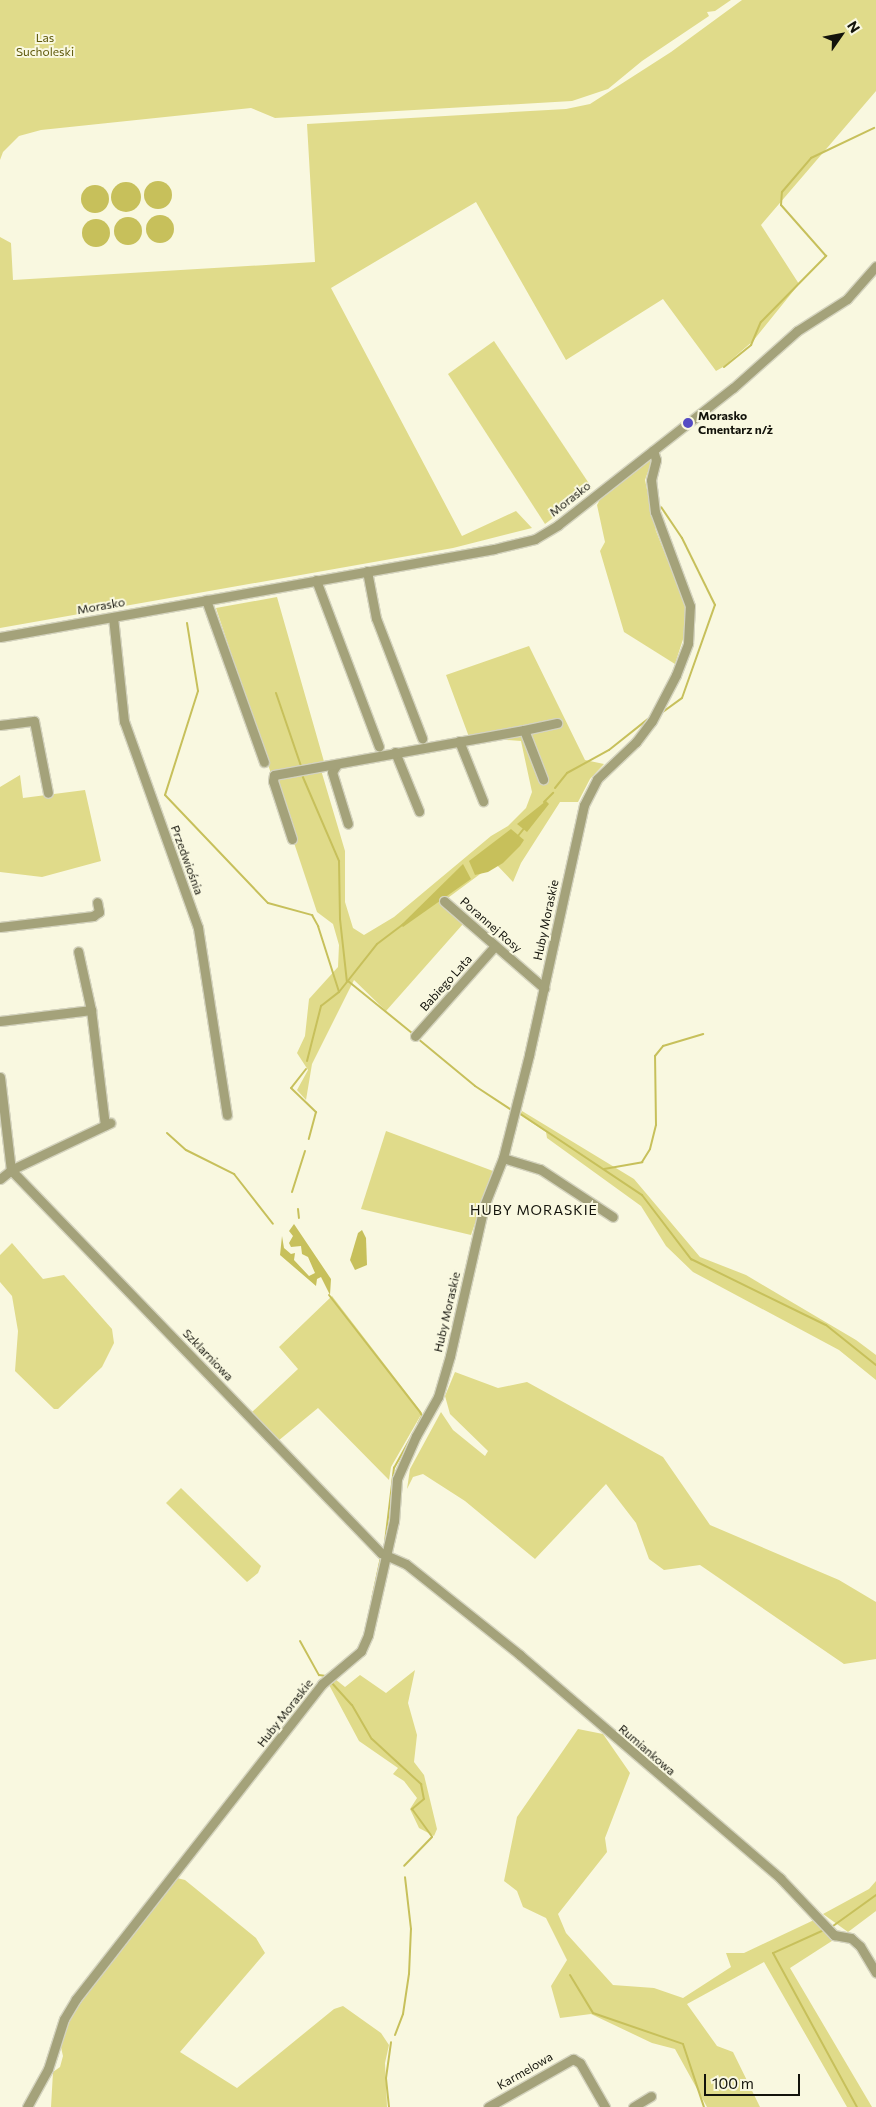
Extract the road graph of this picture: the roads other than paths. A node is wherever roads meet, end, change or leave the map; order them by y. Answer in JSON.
{"nodes":[{"id":1,"x":876,"y":266,"type":"edge"},
{"id":2,"x":653,"y":450,"type":"junction"},
{"id":3,"x":367,"y":571,"type":"junction"},
{"id":4,"x":316,"y":580,"type":"junction"},
{"id":5,"x":206,"y":600,"type":"junction"},
{"id":6,"x":113,"y":617,"type":"junction"},
{"id":7,"x":0,"y":637,"type":"edge"},
{"id":8,"x":557,"y":723,"type":"dead end"},
{"id":9,"x":0,"y":725,"type":"edge"},
{"id":10,"x":524,"y":730,"type":"junction"},
{"id":11,"x":422,"y":738,"type":"dead end"},
{"id":12,"x":459,"y":741,"type":"junction"},
{"id":13,"x":379,"y":747,"type":"dead end"},
{"id":14,"x":395,"y":752,"type":"junction"},
{"id":15,"x":264,"y":762,"type":"dead end"},
{"id":16,"x":337,"y":764,"type":"junction"},
{"id":17,"x":543,"y":779,"type":"dead end"},
{"id":18,"x":48,"y":793,"type":"dead end"},
{"id":19,"x":483,"y":800,"type":"dead end"},
{"id":20,"x":418,"y":811,"type":"dead end"},
{"id":21,"x":348,"y":824,"type":"dead end"},
{"id":22,"x":292,"y":839,"type":"dead end"},
{"id":23,"x":444,"y":901,"type":"dead end"},
{"id":24,"x":97,"y":902,"type":"dead end"},
{"id":25,"x":0,"y":927,"type":"edge"},
{"id":26,"x":495,"y":946,"type":"junction"},
{"id":27,"x":78,"y":950,"type":"dead end"},
{"id":28,"x":544,"y":988,"type":"junction"},
{"id":29,"x":91,"y":1010,"type":"junction"},
{"id":30,"x":0,"y":1021,"type":"edge"},
{"id":31,"x":415,"y":1036,"type":"dead end"},
{"id":32,"x":0,"y":1077,"type":"edge"},
{"id":33,"x":2,"y":1105,"type":"edge"},
{"id":34,"x":227,"y":1116,"type":"dead end"},
{"id":35,"x":503,"y":1158,"type":"junction"},
{"id":36,"x":11,"y":1170,"type":"junction"},
{"id":37,"x":0,"y":1179,"type":"edge"},
{"id":38,"x":613,"y":1217,"type":"dead end"},
{"id":39,"x":388,"y":1556,"type":"junction"},
{"id":40,"x":876,"y":1973,"type":"edge"},
{"id":41,"x":651,"y":2096,"type":"dead end"},
{"id":42,"x":27,"y":2107,"type":"edge"},
{"id":43,"x":488,"y":2107,"type":"edge"},
{"id":44,"x":605,"y":2107,"type":"edge"},
{"id":45,"x":633,"y":2107,"type":"edge"}],
"edges":[{"from":1,"to":2,"type":"street","name":"Morasko"},
{"from":2,"to":3,"type":"street","name":"Morasko"},
{"from":2,"to":28,"type":"street","name":"Huby Moraskie"},
{"from":3,"to":4,"type":"street","name":"Morasko"},
{"from":3,"to":11,"type":"street"},
{"from":4,"to":5,"type":"street","name":"Morasko"},
{"from":4,"to":13,"type":"street"},
{"from":5,"to":6,"type":"street","name":"Morasko"},
{"from":5,"to":15,"type":"street"},
{"from":6,"to":7,"type":"street","name":"Morasko"},
{"from":6,"to":34,"type":"street","name":"Przedwiośnia"},
{"from":8,"to":10,"type":"street"},
{"from":9,"to":18,"type":"street"},
{"from":10,"to":12,"type":"street"},
{"from":10,"to":17,"type":"street"},
{"from":12,"to":14,"type":"street"},
{"from":12,"to":19,"type":"street"},
{"from":14,"to":16,"type":"street"},
{"from":14,"to":20,"type":"street"},
{"from":16,"to":21,"type":"street"},
{"from":16,"to":22,"type":"street"},
{"from":23,"to":26,"type":"street","name":"Porannej Rosy"},
{"from":24,"to":25,"type":"street"},
{"from":26,"to":28,"type":"street","name":"Porannej Rosy"},
{"from":26,"to":31,"type":"street","name":"Babiego Lata"},
{"from":27,"to":29,"type":"street"},
{"from":28,"to":35,"type":"street","name":"Huby Moraskie"},
{"from":29,"to":30,"type":"street"},
{"from":29,"to":36,"type":"street"},
{"from":32,"to":33,"type":"street"},
{"from":33,"to":36,"type":"street"},
{"from":35,"to":38,"type":"street"},
{"from":35,"to":39,"type":"street","name":"Huby Moraskie"},
{"from":36,"to":37,"type":"street"},
{"from":36,"to":39,"type":"street","name":"Szklarniowa"},
{"from":39,"to":40,"type":"street","name":"Rumiankowa"},
{"from":39,"to":42,"type":"street","name":"Huby Moraskie"},
{"from":41,"to":45,"type":"street"},
{"from":43,"to":44,"type":"street","name":"Karmelowa"}]}
